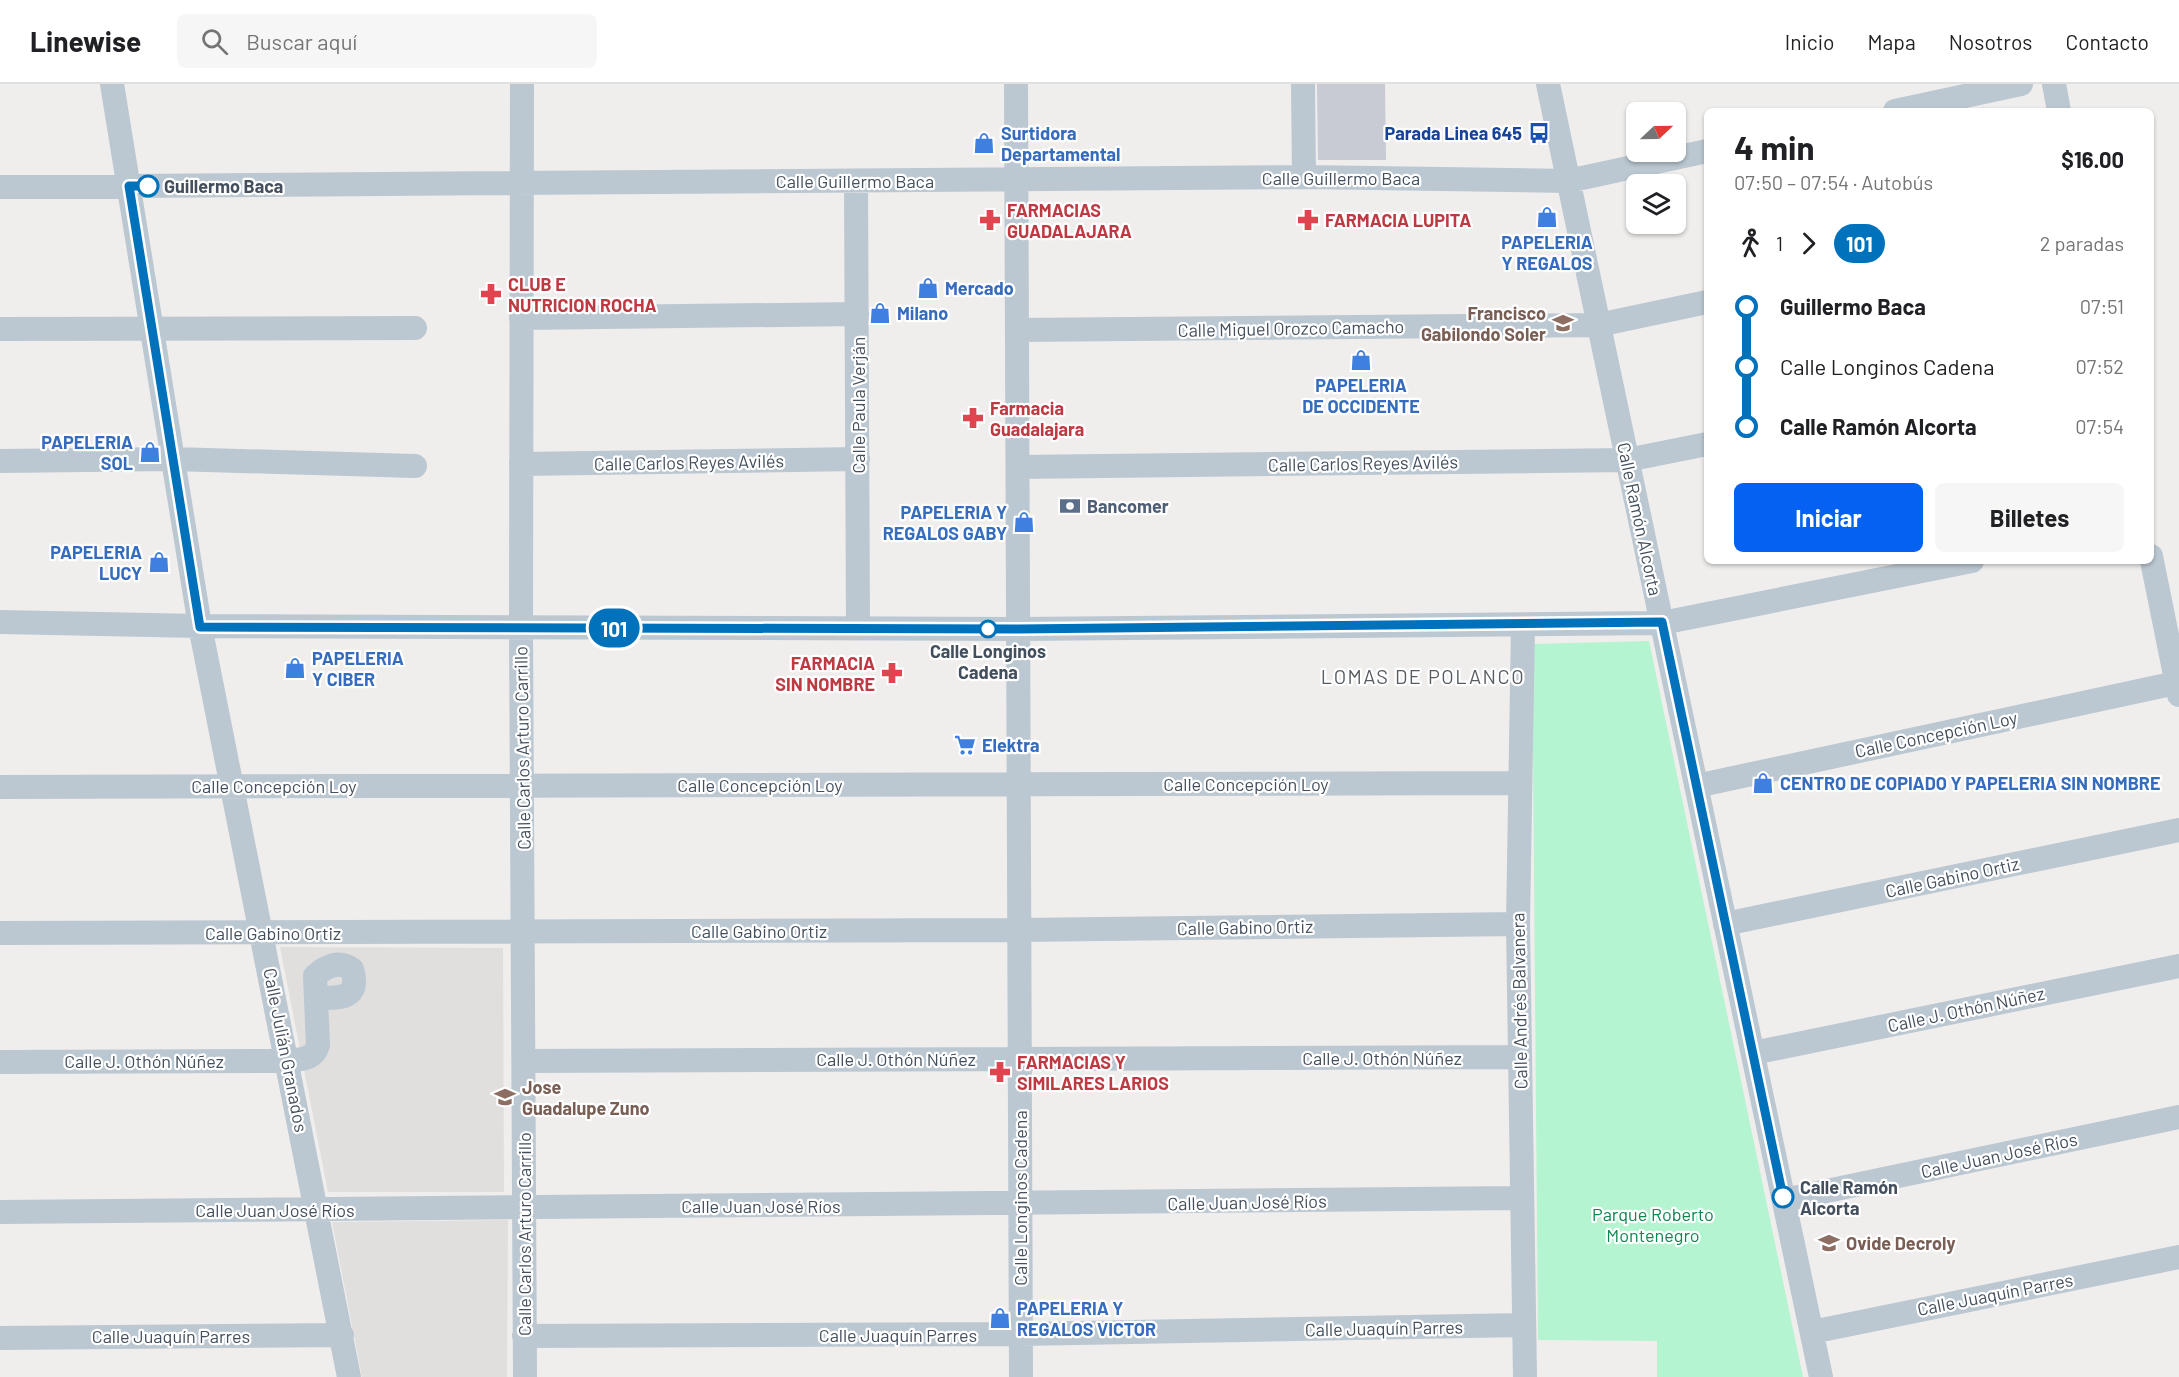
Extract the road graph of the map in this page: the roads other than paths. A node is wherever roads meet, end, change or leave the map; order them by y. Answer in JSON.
{"nodes":[{"id":1,"x":112,"y":84,"type":"edge"},
{"id":2,"x":522,"y":84,"type":"edge"},
{"id":3,"x":1016,"y":84,"type":"edge"},
{"id":4,"x":1303,"y":84,"type":"edge"},
{"id":5,"x":1548,"y":84,"type":"edge"},
{"id":6,"x":2021,"y":84,"type":"edge"},
{"id":7,"x":2054,"y":84,"type":"edge"},
{"id":8,"x":1909,"y":108,"type":"edge"},
{"id":9,"x":2059,"y":108,"type":"edge"},
{"id":10,"x":1704,"y":152,"type":"edge"},
{"id":11,"x":1304,"y":177,"type":"junction"},
{"id":12,"x":1016,"y":180,"type":"junction"},
{"id":13,"x":856,"y":181,"type":"junction"},
{"id":14,"x":1568,"y":181,"type":"junction"},
{"id":15,"x":522,"y":183,"type":"junction"},
{"id":16,"x":129,"y":186,"type":"junction"},
{"id":17,"x":0,"y":187,"type":"edge"},
{"id":18,"x":1704,"y":303,"type":"edge"},
{"id":19,"x":857,"y":314,"type":"junction"},
{"id":20,"x":521,"y":318,"type":"junction"},
{"id":21,"x":1598,"y":325,"type":"junction"},
{"id":22,"x":415,"y":328,"type":"dead end"},
{"id":23,"x":0,"y":329,"type":"edge"},
{"id":24,"x":152,"y":330,"type":"junction"},
{"id":25,"x":1017,"y":330,"type":"junction"},
{"id":26,"x":1704,"y":445,"type":"edge"},
{"id":27,"x":173,"y":459,"type":"junction"},
{"id":28,"x":858,"y":459,"type":"junction"},
{"id":29,"x":0,"y":460,"type":"edge"},
{"id":30,"x":1627,"y":460,"type":"junction"},
{"id":31,"x":521,"y":464,"type":"junction"},
{"id":32,"x":415,"y":466,"type":"dead end"},
{"id":33,"x":1018,"y":467,"type":"junction"},
{"id":34,"x":1957,"y":564,"type":"edge"},
{"id":35,"x":2153,"y":564,"type":"edge"},
{"id":36,"x":0,"y":622,"type":"edge"},
{"id":37,"x":1662,"y":622,"type":"junction"},
{"id":38,"x":1523,"y":625,"type":"junction"},
{"id":39,"x":200,"y":627,"type":"junction"},
{"id":40,"x":521,"y":627,"type":"junction"},
{"id":41,"x":858,"y":628,"type":"junction"},
{"id":42,"x":1018,"y":629,"type":"junction"},
{"id":43,"x":2173,"y":637,"type":"edge"},
{"id":44,"x":2178,"y":689,"type":"edge"},
{"id":45,"x":1520,"y":783,"type":"junction"},
{"id":46,"x":1017,"y":785,"type":"junction"},
{"id":47,"x":523,"y":786,"type":"junction"},
{"id":48,"x":1696,"y":786,"type":"junction"},
{"id":49,"x":0,"y":787,"type":"edge"},
{"id":50,"x":232,"y":787,"type":"junction"},
{"id":51,"x":2179,"y":830,"type":"edge"},
{"id":52,"x":1518,"y":924,"type":"junction"},
{"id":53,"x":1725,"y":924,"type":"junction"},
{"id":54,"x":1019,"y":930,"type":"junction"},
{"id":55,"x":523,"y":932,"type":"junction"},
{"id":56,"x":0,"y":933,"type":"edge"},
{"id":57,"x":262,"y":933,"type":"junction"},
{"id":58,"x":2179,"y":966,"type":"edge"},
{"id":59,"x":316,"y":998,"type":"dead end"},
{"id":60,"x":1753,"y":1053,"type":"junction"},
{"id":61,"x":1520,"y":1057,"type":"junction"},
{"id":62,"x":1020,"y":1059,"type":"junction"},
{"id":63,"x":524,"y":1060,"type":"junction"},
{"id":64,"x":288,"y":1061,"type":"junction"},
{"id":65,"x":0,"y":1062,"type":"edge"},
{"id":66,"x":2179,"y":1117,"type":"edge"},
{"id":67,"x":1522,"y":1198,"type":"junction"},
{"id":68,"x":1784,"y":1200,"type":"junction"},
{"id":69,"x":1020,"y":1204,"type":"junction"},
{"id":70,"x":524,"y":1208,"type":"junction"},
{"id":71,"x":318,"y":1210,"type":"junction"},
{"id":72,"x":0,"y":1212,"type":"edge"},
{"id":73,"x":2179,"y":1257,"type":"edge"},
{"id":74,"x":1524,"y":1325,"type":"junction"},
{"id":75,"x":1812,"y":1332,"type":"junction"},
{"id":76,"x":1021,"y":1334,"type":"junction"},
{"id":77,"x":342,"y":1335,"type":"junction"},
{"id":78,"x":524,"y":1336,"type":"junction"},
{"id":79,"x":0,"y":1338,"type":"edge"},
{"id":80,"x":350,"y":1377,"type":"edge"},
{"id":81,"x":525,"y":1377,"type":"edge"},
{"id":82,"x":1021,"y":1377,"type":"edge"},
{"id":83,"x":1525,"y":1377,"type":"edge"},
{"id":84,"x":1821,"y":1377,"type":"edge"}],
"edges":[{"from":1,"to":16,"type":"street","name":"Calle Julián Granados"},
{"from":2,"to":15,"type":"street","name":"Calle Carlos Arturo Carrillo"},
{"from":3,"to":12,"type":"street","name":"Calle Longinos Cadena"},
{"from":4,"to":11,"type":"street"},
{"from":5,"to":14,"type":"street","name":"Calle Ramón Alcorta"},
{"from":6,"to":8,"type":"street"},
{"from":7,"to":9,"type":"street"},
{"from":10,"to":14,"type":"street","name":"Calle Guillermo Baca"},
{"from":11,"to":12,"type":"street","name":"Calle Guillermo Baca"},
{"from":11,"to":14,"type":"street","name":"Calle Guillermo Baca"},
{"from":12,"to":13,"type":"street","name":"Calle Guillermo Baca"},
{"from":12,"to":25,"type":"street","name":"Calle Longinos Cadena"},
{"from":13,"to":15,"type":"street","name":"Calle Guillermo Baca"},
{"from":13,"to":19,"type":"street","name":"Calle Paula Verján"},
{"from":14,"to":21,"type":"street","name":"Calle Ramón Alcorta"},
{"from":15,"to":16,"type":"street","name":"Calle Guillermo Baca"},
{"from":15,"to":20,"type":"street","name":"Calle Carlos Arturo Carrillo"},
{"from":16,"to":17,"type":"street","name":"Calle Guillermo Baca"},
{"from":16,"to":24,"type":"street","name":"Calle Julián Granados"},
{"from":18,"to":21,"type":"street","name":"Calle Miguel Orozco Camacho"},
{"from":19,"to":20,"type":"street"},
{"from":19,"to":28,"type":"street","name":"Calle Paula Verján"},
{"from":20,"to":31,"type":"street","name":"Calle Carlos Arturo Carrillo"},
{"from":21,"to":25,"type":"street","name":"Calle Miguel Orozco Camacho"},
{"from":21,"to":30,"type":"street","name":"Calle Ramón Alcorta"},
{"from":22,"to":24,"type":"street"},
{"from":23,"to":24,"type":"street"},
{"from":24,"to":27,"type":"street","name":"Calle Julián Granados"},
{"from":25,"to":33,"type":"street","name":"Calle Longinos Cadena"},
{"from":26,"to":30,"type":"street","name":"Calle Carlos Reyes Avilés"},
{"from":27,"to":29,"type":"street"},
{"from":27,"to":32,"type":"street"},
{"from":27,"to":39,"type":"street","name":"Calle Julián Granados"},
{"from":28,"to":31,"type":"street","name":"Calle Carlos Reyes Avilés"},
{"from":28,"to":41,"type":"street","name":"Calle Paula Verján"},
{"from":30,"to":33,"type":"street","name":"Calle Carlos Reyes Avilés"},
{"from":30,"to":37,"type":"street","name":"Calle Ramón Alcorta"},
{"from":31,"to":40,"type":"street","name":"Calle Carlos Arturo Carrillo"},
{"from":33,"to":42,"type":"street","name":"Calle Longinos Cadena"},
{"from":34,"to":37,"type":"street"},
{"from":35,"to":43,"type":"street"},
{"from":36,"to":39,"type":"street"},
{"from":37,"to":38,"type":"street"},
{"from":37,"to":48,"type":"street","name":"Calle Ramón Alcorta"},
{"from":38,"to":42,"type":"street"},
{"from":38,"to":45,"type":"street","name":"Calle Andrés Balvanera"},
{"from":39,"to":40,"type":"street"},
{"from":39,"to":50,"type":"street","name":"Calle Julián Granados"},
{"from":40,"to":41,"type":"street"},
{"from":40,"to":47,"type":"street","name":"Calle Carlos Arturo Carrillo"},
{"from":41,"to":42,"type":"street"},
{"from":42,"to":46,"type":"street","name":"Calle Longinos Cadena"},
{"from":43,"to":44,"type":"street"},
{"from":44,"to":48,"type":"street","name":"Calle Concepción Loy"},
{"from":45,"to":46,"type":"street","name":"Calle Concepción Loy"},
{"from":45,"to":52,"type":"street","name":"Calle Andrés Balvanera"},
{"from":46,"to":47,"type":"street","name":"Calle Concepción Loy"},
{"from":46,"to":54,"type":"street","name":"Calle Longinos Cadena"},
{"from":47,"to":50,"type":"street","name":"Calle Concepción Loy"},
{"from":47,"to":55,"type":"street","name":"Calle Carlos Arturo Carrillo"},
{"from":48,"to":53,"type":"street","name":"Calle Ramón Alcorta"},
{"from":49,"to":50,"type":"street","name":"Calle Concepción Loy"},
{"from":50,"to":57,"type":"street","name":"Calle Julián Granados"},
{"from":51,"to":53,"type":"street","name":"Calle Gabino Ortiz"},
{"from":52,"to":54,"type":"street","name":"Calle Gabino Ortiz"},
{"from":52,"to":61,"type":"street","name":"Calle Andrés Balvanera"},
{"from":53,"to":60,"type":"street","name":"Calle Ramón Alcorta"},
{"from":54,"to":55,"type":"street","name":"Calle Gabino Ortiz"},
{"from":54,"to":62,"type":"street","name":"Calle Longinos Cadena"},
{"from":55,"to":57,"type":"street","name":"Calle Gabino Ortiz"},
{"from":55,"to":63,"type":"street","name":"Calle Carlos Arturo Carrillo"},
{"from":56,"to":57,"type":"street","name":"Calle Gabino Ortiz"},
{"from":57,"to":64,"type":"street","name":"Calle Julián Granados"},
{"from":58,"to":60,"type":"street","name":"Calle J. Othón Núñez"},
{"from":59,"to":64,"type":"street","name":"Calle J. Othón Núñez"},
{"from":60,"to":68,"type":"street","name":"Calle Ramón Alcorta"},
{"from":61,"to":62,"type":"street","name":"Calle J. Othón Núñez"},
{"from":61,"to":67,"type":"street","name":"Calle Andrés Balvanera"},
{"from":62,"to":63,"type":"street","name":"Calle J. Othón Núñez"},
{"from":62,"to":69,"type":"street","name":"Calle Longinos Cadena"},
{"from":63,"to":70,"type":"street","name":"Calle Carlos Arturo Carrillo"},
{"from":64,"to":65,"type":"street","name":"Calle J. Othón Núñez"},
{"from":64,"to":71,"type":"street","name":"Calle Julián Granados"},
{"from":66,"to":68,"type":"street","name":"Calle Juan José Ríos"},
{"from":67,"to":69,"type":"street","name":"Calle Juan José Ríos"},
{"from":67,"to":74,"type":"street","name":"Calle Andrés Balvanera"},
{"from":68,"to":75,"type":"street","name":"Calle Ramón Alcorta"},
{"from":69,"to":70,"type":"street","name":"Calle Juan José Ríos"},
{"from":69,"to":76,"type":"street","name":"Calle Longinos Cadena"},
{"from":70,"to":71,"type":"street","name":"Calle Juan José Ríos"},
{"from":70,"to":78,"type":"street","name":"Calle Carlos Arturo Carrillo"},
{"from":71,"to":72,"type":"street","name":"Calle Juan José Ríos"},
{"from":71,"to":77,"type":"street","name":"Calle Julián Granados"},
{"from":73,"to":75,"type":"street","name":"Calle Juaquín Parres"},
{"from":74,"to":76,"type":"street","name":"Calle Juaquín Parres"},
{"from":74,"to":83,"type":"street","name":"Calle Andrés Balvanera"},
{"from":75,"to":84,"type":"street","name":"Calle Ramón Alcorta"},
{"from":76,"to":78,"type":"street","name":"Calle Juaquín Parres"},
{"from":76,"to":82,"type":"street","name":"Calle Longinos Cadena"},
{"from":77,"to":79,"type":"street","name":"Calle Juaquín Parres"},
{"from":77,"to":80,"type":"street","name":"Calle Julián Granados"},
{"from":78,"to":81,"type":"street","name":"Calle Carlos Arturo Carrillo"}]}
